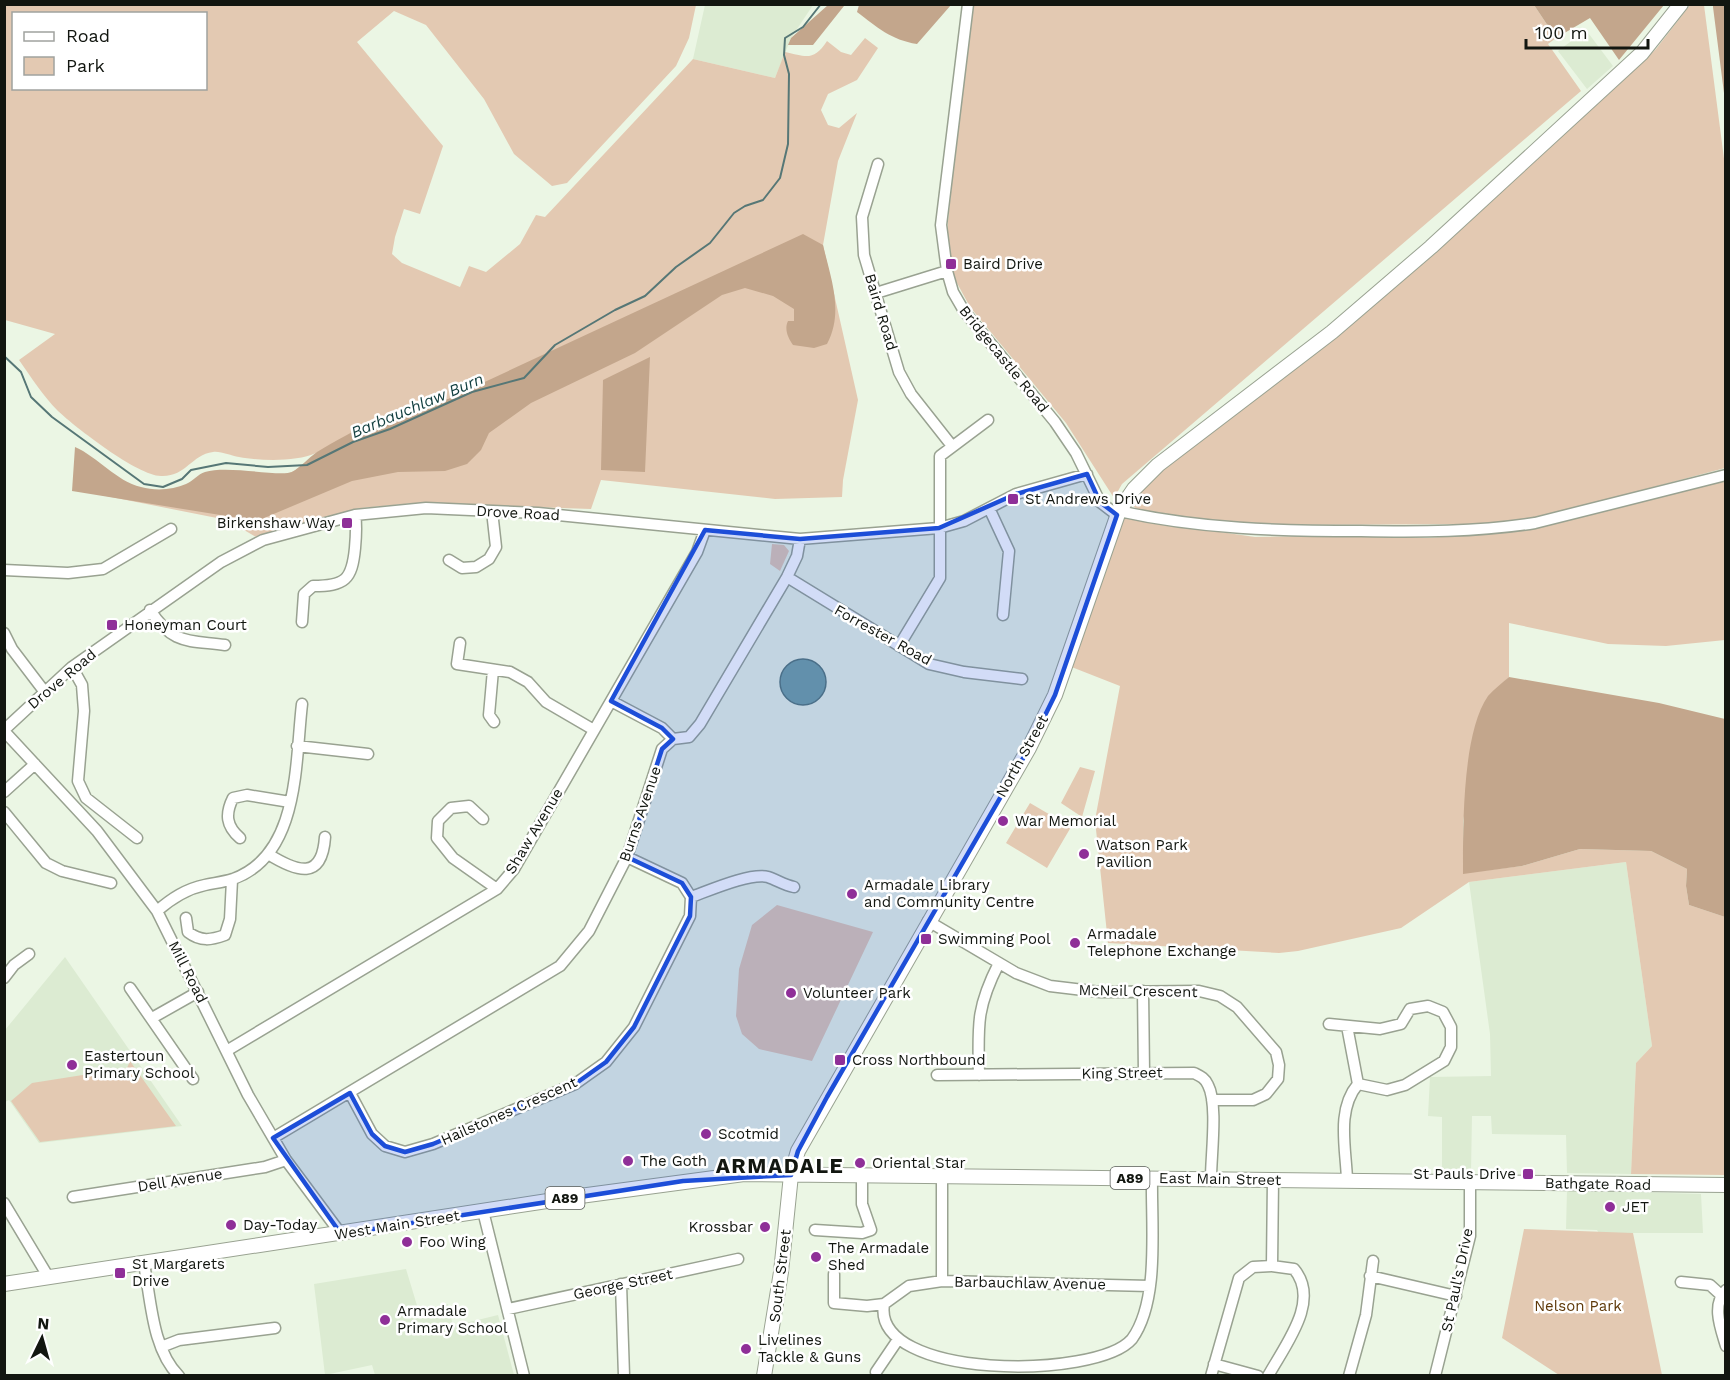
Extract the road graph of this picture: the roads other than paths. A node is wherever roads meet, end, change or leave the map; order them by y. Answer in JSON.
{"nodes":[{"id":1,"x":968,"y":4,"type":"edge"},
{"id":2,"x":1681,"y":4,"type":"edge"},
{"id":3,"x":878,"y":164,"type":"dead end"},
{"id":4,"x":946,"y":271,"type":"junction"},
{"id":5,"x":876,"y":293,"type":"junction"},
{"id":6,"x":988,"y":420,"type":"dead end"},
{"id":7,"x":952,"y":446,"type":"junction"},
{"id":8,"x":1087,"y":474,"type":"junction"},
{"id":9,"x":1725,"y":476,"type":"edge"},
{"id":10,"x":989,"y":508,"type":"junction"},
{"id":11,"x":492,"y":511,"type":"junction"},
{"id":12,"x":1118,"y":513,"type":"junction"},
{"id":13,"x":355,"y":515,"type":"junction"},
{"id":14,"x":939,"y":528,"type":"junction"},
{"id":15,"x":171,"y":529,"type":"dead end"},
{"id":16,"x":705,"y":530,"type":"junction"},
{"id":17,"x":800,"y":539,"type":"junction"},
{"id":18,"x":448,"y":560,"type":"dead end"},
{"id":19,"x":4,"y":570,"type":"edge"},
{"id":20,"x":787,"y":577,"type":"junction"},
{"id":21,"x":150,"y":610,"type":"junction"},
{"id":22,"x":1003,"y":615,"type":"dead end"},
{"id":23,"x":302,"y":622,"type":"dead end"},
{"id":24,"x":4,"y":633,"type":"edge"},
{"id":25,"x":460,"y":643,"type":"dead end"},
{"id":26,"x":225,"y":645,"type":"dead end"},
{"id":27,"x":899,"y":646,"type":"junction"},
{"id":28,"x":72,"y":667,"type":"junction"},
{"id":29,"x":493,"y":670,"type":"junction"},
{"id":30,"x":1022,"y":679,"type":"dead end"},
{"id":31,"x":44,"y":692,"type":"junction"},
{"id":32,"x":611,"y":701,"type":"junction"},
{"id":33,"x":302,"y":704,"type":"dead end"},
{"id":34,"x":494,"y":722,"type":"dead end"},
{"id":35,"x":4,"y":730,"type":"edge"},
{"id":36,"x":594,"y":730,"type":"junction"},
{"id":37,"x":673,"y":739,"type":"junction"},
{"id":38,"x":297,"y":746,"type":"junction"},
{"id":39,"x":368,"y":754,"type":"dead end"},
{"id":40,"x":35,"y":764,"type":"junction"},
{"id":41,"x":4,"y":792,"type":"edge"},
{"id":42,"x":290,"y":802,"type":"junction"},
{"id":43,"x":4,"y":812,"type":"edge"},
{"id":44,"x":483,"y":819,"type":"dead end"},
{"id":45,"x":325,"y":837,"type":"dead end"},
{"id":46,"x":137,"y":838,"type":"dead end"},
{"id":47,"x":240,"y":838,"type":"dead end"},
{"id":48,"x":268,"y":854,"type":"junction"},
{"id":49,"x":627,"y":856,"type":"junction"},
{"id":50,"x":232,"y":880,"type":"junction"},
{"id":51,"x":111,"y":883,"type":"dead end"},
{"id":52,"x":794,"y":887,"type":"dead end"},
{"id":53,"x":497,"y":889,"type":"junction"},
{"id":54,"x":691,"y":897,"type":"junction"},
{"id":55,"x":157,"y":911,"type":"junction"},
{"id":56,"x":186,"y":918,"type":"dead end"},
{"id":57,"x":928,"y":921,"type":"junction"},
{"id":58,"x":28,"y":954,"type":"dead end"},
{"id":59,"x":4,"y":957,"type":"edge"},
{"id":60,"x":999,"y":963,"type":"junction"},
{"id":61,"x":14,"y":965,"type":"junction"},
{"id":62,"x":4,"y":978,"type":"edge"},
{"id":63,"x":130,"y":988,"type":"dead end"},
{"id":64,"x":1143,"y":991,"type":"junction"},
{"id":65,"x":198,"y":992,"type":"junction"},
{"id":66,"x":152,"y":1018,"type":"junction"},
{"id":67,"x":1329,"y":1024,"type":"dead end"},
{"id":68,"x":1347,"y":1026,"type":"junction"},
{"id":69,"x":228,"y":1050,"type":"junction"},
{"id":70,"x":1144,"y":1073,"type":"junction"},
{"id":71,"x":937,"y":1075,"type":"dead end"},
{"id":72,"x":979,"y":1075,"type":"junction"},
{"id":73,"x":193,"y":1079,"type":"dead end"},
{"id":74,"x":1358,"y":1084,"type":"junction"},
{"id":75,"x":350,"y":1093,"type":"junction"},
{"id":76,"x":1212,"y":1100,"type":"junction"},
{"id":77,"x":273,"y":1138,"type":"junction"},
{"id":78,"x":286,"y":1160,"type":"junction"},
{"id":79,"x":791,"y":1175,"type":"junction"},
{"id":80,"x":862,"y":1177,"type":"junction"},
{"id":81,"x":942,"y":1178,"type":"junction"},
{"id":82,"x":1152,"y":1178,"type":"junction"},
{"id":83,"x":1211,"y":1178,"type":"junction"},
{"id":84,"x":1273,"y":1179,"type":"junction"},
{"id":85,"x":1347,"y":1180,"type":"junction"},
{"id":86,"x":1470,"y":1182,"type":"junction"},
{"id":87,"x":1725,"y":1185,"type":"edge"},
{"id":88,"x":74,"y":1197,"type":"dead end"},
{"id":89,"x":4,"y":1203,"type":"edge"},
{"id":90,"x":483,"y":1211,"type":"junction"},
{"id":91,"x":815,"y":1230,"type":"dead end"},
{"id":92,"x":340,"y":1234,"type":"junction"},
{"id":93,"x":738,"y":1259,"type":"dead end"},
{"id":94,"x":1373,"y":1261,"type":"dead end"},
{"id":95,"x":144,"y":1264,"type":"junction"},
{"id":96,"x":1272,"y":1266,"type":"junction"},
{"id":97,"x":834,"y":1274,"type":"dead end"},
{"id":98,"x":1370,"y":1276,"type":"junction"},
{"id":99,"x":50,"y":1278,"type":"junction"},
{"id":100,"x":942,"y":1281,"type":"junction"},
{"id":101,"x":1681,"y":1282,"type":"dead end"},
{"id":102,"x":4,"y":1284,"type":"edge"},
{"id":103,"x":621,"y":1284,"type":"junction"},
{"id":104,"x":1150,"y":1286,"type":"junction"},
{"id":105,"x":1723,"y":1293,"type":"edge"},
{"id":106,"x":1456,"y":1296,"type":"junction"},
{"id":107,"x":884,"y":1304,"type":"junction"},
{"id":108,"x":508,"y":1309,"type":"junction"},
{"id":109,"x":275,"y":1328,"type":"dead end"},
{"id":110,"x":897,"y":1341,"type":"junction"},
{"id":111,"x":1725,"y":1346,"type":"edge"},
{"id":112,"x":161,"y":1347,"type":"junction"},
{"id":113,"x":1214,"y":1364,"type":"junction"},
{"id":114,"x":876,"y":1372,"type":"dead end"},
{"id":115,"x":179,"y":1376,"type":"edge"},
{"id":116,"x":524,"y":1376,"type":"edge"},
{"id":117,"x":624,"y":1376,"type":"edge"},
{"id":118,"x":764,"y":1376,"type":"edge"},
{"id":119,"x":1211,"y":1376,"type":"edge"},
{"id":120,"x":1258,"y":1376,"type":"edge"},
{"id":121,"x":1268,"y":1376,"type":"edge"},
{"id":122,"x":1349,"y":1376,"type":"edge"},
{"id":123,"x":1436,"y":1376,"type":"edge"}],
"edges":[{"from":1,"to":4,"type":"street","name":"Bridgecastle Road"},
{"from":2,"to":12,"type":"main road","name":"North Street"},
{"from":3,"to":5,"type":"street","name":"Baird Road"},
{"from":4,"to":5,"type":"street"},
{"from":4,"to":8,"type":"street","name":"Bridgecastle Road"},
{"from":5,"to":7,"type":"street","name":"Baird Road"},
{"from":6,"to":7,"type":"street"},
{"from":7,"to":14,"type":"street"},
{"from":8,"to":10,"type":"street","name":"Drove Road"},
{"from":8,"to":12,"type":"street","name":"Bridgecastle Road"},
{"from":9,"to":12,"type":"street"},
{"from":10,"to":14,"type":"street","name":"Drove Road"},
{"from":10,"to":22,"type":"street"},
{"from":11,"to":13,"type":"street","name":"Drove Road"},
{"from":11,"to":16,"type":"street","name":"Drove Road"},
{"from":11,"to":18,"type":"street"},
{"from":12,"to":57,"type":"main road","name":"North Street"},
{"from":13,"to":21,"type":"street","name":"Drove Road"},
{"from":13,"to":23,"type":"street"},
{"from":14,"to":17,"type":"street","name":"Drove Road"},
{"from":14,"to":27,"type":"street"},
{"from":15,"to":19,"type":"street"},
{"from":16,"to":17,"type":"street","name":"Drove Road"},
{"from":16,"to":32,"type":"street","name":"Shaw Avenue"},
{"from":17,"to":20,"type":"street","name":"Burns Avenue"},
{"from":20,"to":27,"type":"street","name":"Forrester Road"},
{"from":20,"to":37,"type":"street","name":"Burns Avenue"},
{"from":21,"to":26,"type":"street"},
{"from":21,"to":28,"type":"street","name":"Drove Road"},
{"from":24,"to":31,"type":"street"},
{"from":25,"to":29,"type":"street"},
{"from":27,"to":30,"type":"street","name":"Forrester Road"},
{"from":28,"to":31,"type":"street","name":"Drove Road"},
{"from":28,"to":46,"type":"street"},
{"from":29,"to":34,"type":"street"},
{"from":29,"to":36,"type":"street"},
{"from":31,"to":35,"type":"street","name":"Drove Road"},
{"from":32,"to":36,"type":"street","name":"Shaw Avenue"},
{"from":32,"to":37,"type":"street"},
{"from":33,"to":38,"type":"street"},
{"from":35,"to":40,"type":"street","name":"Mill Road"},
{"from":36,"to":53,"type":"street","name":"Shaw Avenue"},
{"from":37,"to":49,"type":"street","name":"Burns Avenue"},
{"from":38,"to":39,"type":"street"},
{"from":38,"to":42,"type":"street"},
{"from":40,"to":41,"type":"street"},
{"from":40,"to":55,"type":"street","name":"Mill Road"},
{"from":42,"to":47,"type":"street"},
{"from":42,"to":48,"type":"street"},
{"from":43,"to":51,"type":"street"},
{"from":44,"to":53,"type":"street"},
{"from":45,"to":48,"type":"street"},
{"from":48,"to":50,"type":"street"},
{"from":49,"to":54,"type":"street"},
{"from":49,"to":75,"type":"street","name":"Burns Avenue"},
{"from":50,"to":55,"type":"street"},
{"from":50,"to":56,"type":"street"},
{"from":52,"to":54,"type":"street"},
{"from":53,"to":69,"type":"street","name":"Shaw Avenue"},
{"from":54,"to":75,"type":"street","name":"Hailstones Crescent"},
{"from":55,"to":65,"type":"street","name":"Mill Road"},
{"from":57,"to":60,"type":"street","name":"McNeil Crescent"},
{"from":57,"to":79,"type":"main road","name":"North Street"},
{"from":58,"to":61,"type":"street"},
{"from":59,"to":61,"type":"street"},
{"from":60,"to":64,"type":"street","name":"McNeil Crescent"},
{"from":60,"to":72,"type":"street"},
{"from":61,"to":62,"type":"street"},
{"from":63,"to":66,"type":"street"},
{"from":64,"to":70,"type":"street"},
{"from":64,"to":76,"type":"street","name":"McNeil Crescent"},
{"from":65,"to":66,"type":"street"},
{"from":65,"to":69,"type":"street","name":"Mill Road"},
{"from":66,"to":73,"type":"street"},
{"from":67,"to":68,"type":"street"},
{"from":68,"to":74,"type":"street"},
{"from":68,"to":74,"type":"street"},
{"from":69,"to":77,"type":"street","name":"Mill Road"},
{"from":70,"to":72,"type":"street","name":"King Street"},
{"from":70,"to":76,"type":"street","name":"King Street"},
{"from":71,"to":72,"type":"street","name":"King Street"},
{"from":74,"to":85,"type":"street"},
{"from":75,"to":77,"type":"street","name":"Burns Avenue"},
{"from":76,"to":83,"type":"street"},
{"from":77,"to":78,"type":"street","name":"Mill Road"},
{"from":78,"to":88,"type":"street","name":"Dell Avenue"},
{"from":78,"to":92,"type":"street","name":"Mill Road"},
{"from":79,"to":80,"type":"main road","name":"East Main Street","number":"A89"},
{"from":79,"to":90,"type":"main road","name":"West Main Street","number":"A89"},
{"from":79,"to":118,"type":"main road","name":"South Street"},
{"from":80,"to":81,"type":"main road","name":"East Main Street","number":"A89"},
{"from":80,"to":91,"type":"street"},
{"from":81,"to":82,"type":"main road","name":"East Main Street","number":"A89"},
{"from":81,"to":100,"type":"street","name":"Barbauchlaw Avenue"},
{"from":82,"to":83,"type":"main road","name":"East Main Street","number":"A89"},
{"from":82,"to":104,"type":"street"},
{"from":83,"to":84,"type":"main road","name":"East Main Street","number":"A89"},
{"from":84,"to":85,"type":"main road","name":"East Main Street","number":"A89"},
{"from":84,"to":96,"type":"street"},
{"from":85,"to":86,"type":"main road","name":"East Main Street","number":"A89"},
{"from":86,"to":87,"type":"main road","name":"Bathgate Road","number":"A89"},
{"from":86,"to":106,"type":"street","name":"St Paul's Drive"},
{"from":89,"to":99,"type":"street"},
{"from":90,"to":92,"type":"main road","name":"West Main Street","number":"A89"},
{"from":90,"to":108,"type":"street"},
{"from":92,"to":95,"type":"main road","name":"West Main Street","number":"A89"},
{"from":93,"to":103,"type":"street","name":"George Street"},
{"from":94,"to":98,"type":"street"},
{"from":95,"to":99,"type":"main road","name":"West Main Street","number":"A89"},
{"from":95,"to":112,"type":"street"},
{"from":96,"to":113,"type":"street"},
{"from":96,"to":121,"type":"street"},
{"from":97,"to":107,"type":"street"},
{"from":98,"to":106,"type":"street"},
{"from":98,"to":122,"type":"street"},
{"from":99,"to":102,"type":"main road","name":"West Main Street","number":"A89"},
{"from":100,"to":104,"type":"street","name":"Barbauchlaw Avenue"},
{"from":100,"to":107,"type":"street"},
{"from":101,"to":105,"type":"street"},
{"from":103,"to":108,"type":"street","name":"George Street"},
{"from":103,"to":117,"type":"street"},
{"from":104,"to":110,"type":"street"},
{"from":105,"to":111,"type":"street"},
{"from":106,"to":123,"type":"street","name":"St Paul's Drive"},
{"from":107,"to":110,"type":"street"},
{"from":108,"to":116,"type":"street"},
{"from":109,"to":112,"type":"street"},
{"from":110,"to":114,"type":"street"},
{"from":112,"to":115,"type":"street"},
{"from":113,"to":119,"type":"street"},
{"from":113,"to":120,"type":"street"}]}
